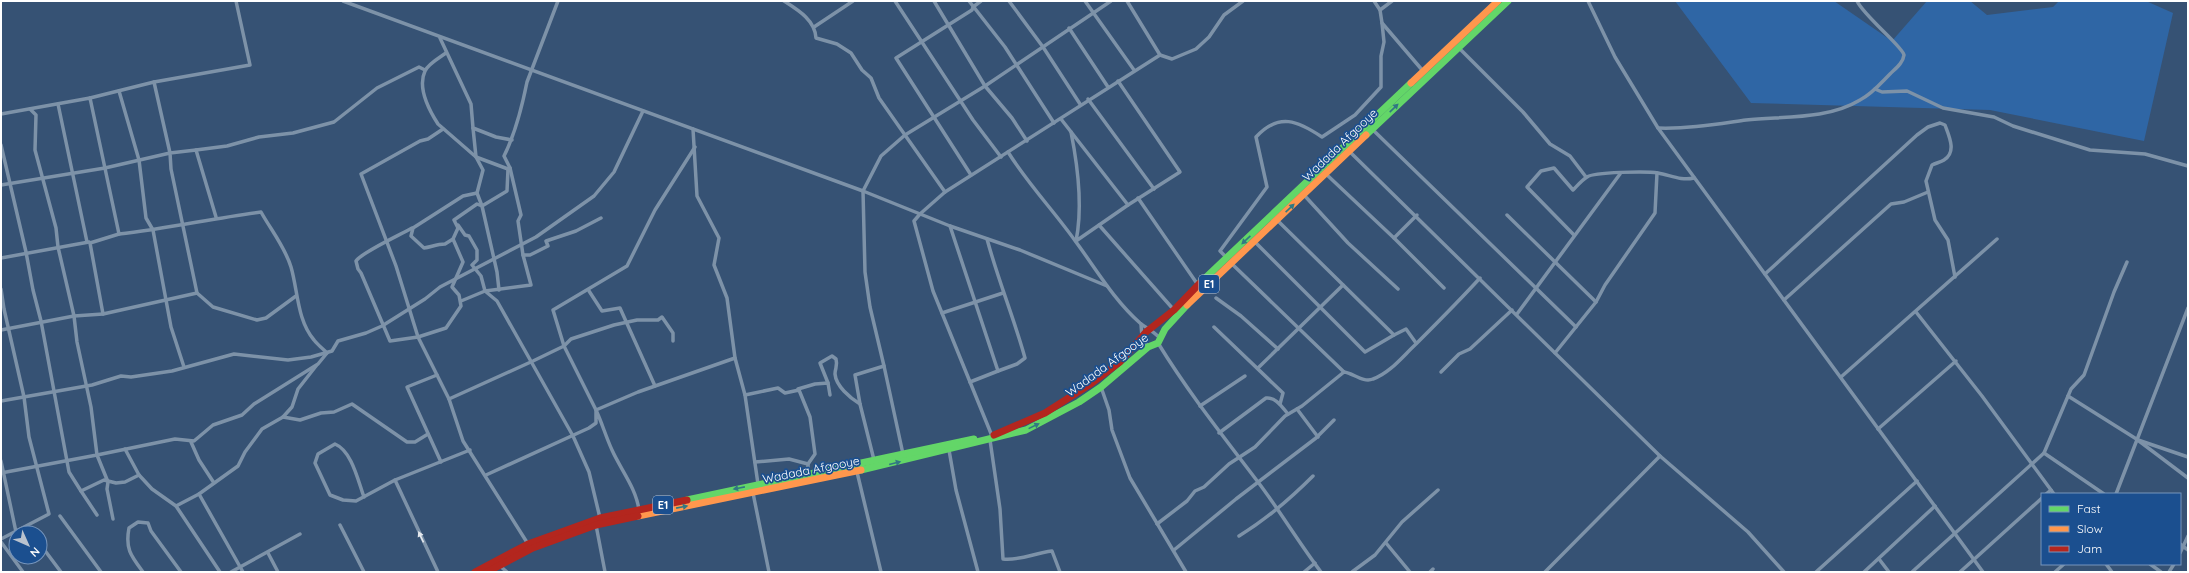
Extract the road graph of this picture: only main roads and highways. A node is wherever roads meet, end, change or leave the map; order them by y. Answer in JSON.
{"nodes":[{"id":1,"x":1498,"y":1,"type":"edge"},
{"id":2,"x":1508,"y":1,"type":"edge"},
{"id":3,"x":1229,"y":260,"type":"junction"},
{"id":4,"x":991,"y":438,"type":"junction"},
{"id":5,"x":475,"y":572,"type":"edge"},
{"id":6,"x":487,"y":572,"type":"edge"}],
"edges":[{"from":1,"to":3,"type":"highway","name":"Wadada Afgooye","number":"E1","one_way":true},
{"from":3,"to":2,"type":"highway","name":"Wadada Afgooye","number":"E1","one_way":true},
{"from":3,"to":4,"type":"highway","name":"Wadada Afgooye","number":"E1"},
{"from":4,"to":3,"type":"highway","name":"Wadada Afgooye","number":"E1","one_way":true},
{"from":4,"to":5,"type":"highway","name":"Wadada Afgooye","number":"E1","one_way":true},
{"from":6,"to":4,"type":"highway","name":"Wadada Afgooye","number":"E1","one_way":true}]}
